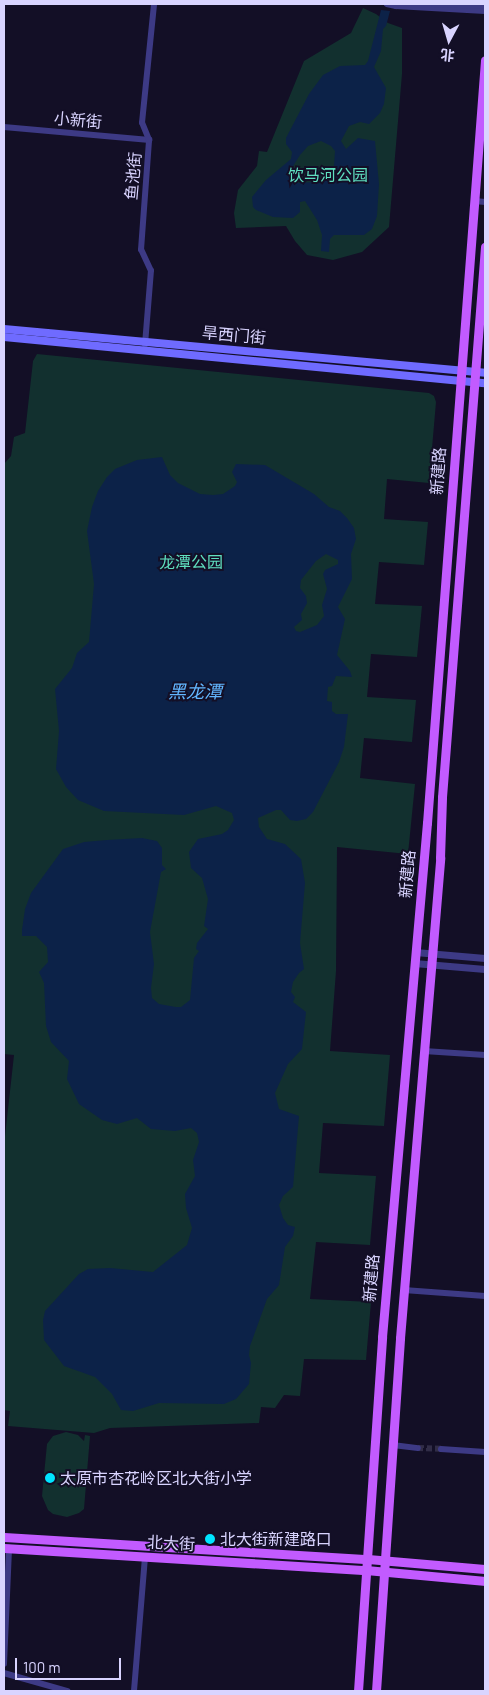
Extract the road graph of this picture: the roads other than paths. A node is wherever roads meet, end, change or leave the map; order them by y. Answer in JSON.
{"nodes":[{"id":1,"x":154,"y":4,"type":"edge"},
{"id":2,"x":434,"y":4,"type":"edge"},
{"id":3,"x":390,"y":5,"type":"edge"},
{"id":4,"x":485,"y":6,"type":"edge"},
{"id":5,"x":485,"y":11,"type":"edge"},
{"id":6,"x":485,"y":60,"type":"edge"},
{"id":7,"x":4,"y":127,"type":"edge"},
{"id":8,"x":150,"y":140,"type":"junction"},
{"id":9,"x":475,"y":201,"type":"junction"},
{"id":10,"x":485,"y":202,"type":"edge"},
{"id":11,"x":485,"y":247,"type":"edge"},
{"id":12,"x":4,"y":329,"type":"edge"},
{"id":13,"x":4,"y":337,"type":"edge"},
{"id":14,"x":146,"y":341,"type":"junction"},
{"id":15,"x":145,"y":350,"type":"junction"},
{"id":16,"x":461,"y":370,"type":"junction"},
{"id":17,"x":475,"y":372,"type":"junction"},
{"id":18,"x":485,"y":373,"type":"edge"},
{"id":19,"x":460,"y":380,"type":"junction"},
{"id":20,"x":474,"y":381,"type":"junction"},
{"id":21,"x":485,"y":383,"type":"edge"},
{"id":22,"x":415,"y":952,"type":"junction"},
{"id":23,"x":432,"y":954,"type":"junction"},
{"id":24,"x":485,"y":958,"type":"edge"},
{"id":25,"x":414,"y":963,"type":"junction"},
{"id":26,"x":431,"y":965,"type":"junction"},
{"id":27,"x":485,"y":969,"type":"edge"},
{"id":28,"x":424,"y":1051,"type":"junction"},
{"id":29,"x":485,"y":1055,"type":"edge"},
{"id":30,"x":404,"y":1290,"type":"junction"},
{"id":31,"x":485,"y":1296,"type":"edge"},
{"id":32,"x":393,"y":1445,"type":"junction"},
{"id":33,"x":418,"y":1448,"type":"tunnel mouth"},
{"id":34,"x":441,"y":1449,"type":"tunnel mouth"},
{"id":35,"x":485,"y":1452,"type":"edge"},
{"id":36,"x":4,"y":1538,"type":"edge"},
{"id":37,"x":6,"y":1548,"type":"edge"},
{"id":38,"x":145,"y":1556,"type":"junction"},
{"id":39,"x":368,"y":1559,"type":"junction"},
{"id":40,"x":385,"y":1560,"type":"junction"},
{"id":41,"x":485,"y":1569,"type":"edge"},
{"id":42,"x":366,"y":1570,"type":"junction"},
{"id":43,"x":385,"y":1572,"type":"junction"},
{"id":44,"x":485,"y":1581,"type":"edge"},
{"id":45,"x":4,"y":1664,"type":"edge"},
{"id":46,"x":4,"y":1673,"type":"edge"},
{"id":47,"x":67,"y":1691,"type":"edge"},
{"id":48,"x":134,"y":1691,"type":"edge"},
{"id":49,"x":358,"y":1691,"type":"edge"},
{"id":50,"x":376,"y":1691,"type":"edge"}],
"edges":[{"from":1,"to":8,"type":"street","name":"鱼池街"},
{"from":2,"to":4,"type":"street"},
{"from":3,"to":5,"type":"street"},
{"from":6,"to":9,"type":"main road","name":"新建路"},
{"from":7,"to":8,"type":"street","name":"小新街"},
{"from":8,"to":14,"type":"street","name":"鱼池街"},
{"from":9,"to":10,"type":"street"},
{"from":9,"to":16,"type":"main road","name":"新建路"},
{"from":11,"to":17,"type":"main road","name":"新建路"},
{"from":12,"to":14,"type":"main road","name":"旱西门街"},
{"from":13,"to":15,"type":"main road","name":"旱西门街"},
{"from":14,"to":15,"type":"street","name":"鱼池街"},
{"from":14,"to":16,"type":"main road","name":"旱西门街"},
{"from":15,"to":19,"type":"main road","name":"旱西门街"},
{"from":16,"to":17,"type":"main road","name":"旱西门街"},
{"from":16,"to":19,"type":"main road","name":"新建路"},
{"from":17,"to":18,"type":"main road","name":"旱西门街"},
{"from":17,"to":20,"type":"main road","name":"新建路"},
{"from":19,"to":20,"type":"main road","name":"旱西门街"},
{"from":19,"to":22,"type":"main road","name":"新建路"},
{"from":20,"to":21,"type":"main road","name":"旱西门街"},
{"from":20,"to":23,"type":"main road","name":"新建路"},
{"from":22,"to":23,"type":"street"},
{"from":22,"to":25,"type":"main road","name":"新建路"},
{"from":23,"to":24,"type":"street"},
{"from":23,"to":26,"type":"main road","name":"新建路"},
{"from":25,"to":26,"type":"street"},
{"from":25,"to":39,"type":"main road","name":"新建路"},
{"from":26,"to":27,"type":"street"},
{"from":26,"to":28,"type":"main road","name":"新建路"},
{"from":28,"to":29,"type":"street"},
{"from":28,"to":30,"type":"main road","name":"新建路"},
{"from":30,"to":31,"type":"street"},
{"from":30,"to":32,"type":"main road","name":"新建路"},
{"from":32,"to":33,"type":"street"},
{"from":32,"to":40,"type":"main road","name":"新建路"},
{"from":34,"to":35,"type":"street"},
{"from":36,"to":39,"type":"main road"},
{"from":37,"to":38,"type":"main road","name":"北大街"},
{"from":37,"to":45,"type":"street"},
{"from":38,"to":42,"type":"main road","name":"北大街"},
{"from":38,"to":48,"type":"street"},
{"from":39,"to":40,"type":"main road"},
{"from":39,"to":42,"type":"main road","name":"新建路"},
{"from":40,"to":41,"type":"main road"},
{"from":40,"to":43,"type":"main road","name":"新建路"},
{"from":42,"to":43,"type":"main road","name":"北大街"},
{"from":42,"to":49,"type":"main road","name":"新建路"},
{"from":43,"to":44,"type":"main road","name":"北大街"},
{"from":43,"to":50,"type":"main road","name":"新建路"},
{"from":46,"to":47,"type":"street"}]}
